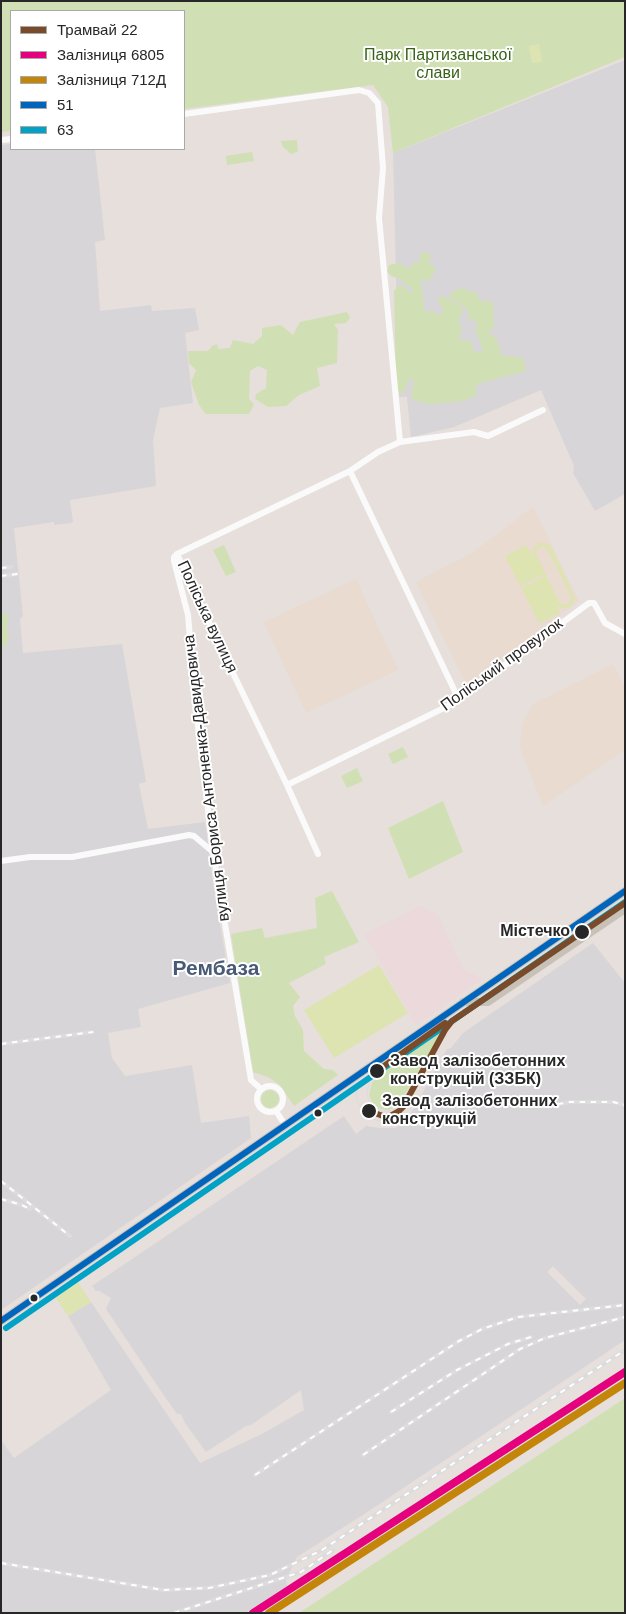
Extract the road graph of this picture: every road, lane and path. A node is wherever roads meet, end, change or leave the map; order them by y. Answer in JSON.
{"nodes":[{"id":1,"x":185,"y":114,"type":"edge"},
{"id":2,"x":543,"y":410,"type":"dead end"},
{"id":3,"x":400,"y":442,"type":"junction"},
{"id":4,"x":350,"y":470,"type":"junction"},
{"id":5,"x":177,"y":554,"type":"junction"},
{"id":6,"x":625,"y":634,"type":"edge"},
{"id":7,"x":459,"y":700,"type":"junction"},
{"id":8,"x":287,"y":785,"type":"junction"},
{"id":9,"x":213,"y":852,"type":"junction"},
{"id":10,"x":318,"y":854,"type":"dead end"},
{"id":11,"x":1,"y":861,"type":"edge"},
{"id":12,"x":625,"y":891,"type":"edge"},
{"id":13,"x":625,"y":909,"type":"edge"},
{"id":14,"x":464,"y":1002,"type":"junction"},
{"id":15,"x":261,"y":1089,"type":"junction"},
{"id":16,"x":276,"y":1111,"type":"junction"},
{"id":17,"x":285,"y":1126,"type":"junction"},
{"id":18,"x":1,"y":1322,"type":"edge"}],
"edges":[{"from":1,"to":3,"type":"street"},
{"from":2,"to":3,"type":"street","name":"Поліська вулиця"},
{"from":3,"to":4,"type":"street","name":"Поліська вулиця"},
{"from":4,"to":5,"type":"street","name":"Поліська вулиця"},
{"from":4,"to":7,"type":"street"},
{"from":5,"to":8,"type":"street","name":"Поліська вулиця"},
{"from":5,"to":9,"type":"street","name":"вулиця Бориса Антоненка-Давидовича"},
{"from":6,"to":7,"type":"street","name":"Поліський провулок"},
{"from":7,"to":8,"type":"street","name":"Поліський провулок"},
{"from":8,"to":10,"type":"street","name":"Поліська вулиця"},
{"from":9,"to":11,"type":"street"},
{"from":9,"to":15,"type":"street","name":"вулиця Бориса Антоненка-Давидовича"},
{"from":12,"to":14,"type":"main road"},
{"from":13,"to":14,"type":"main road"},
{"from":14,"to":17,"type":"main road"},
{"from":15,"to":16,"type":"street"},
{"from":15,"to":16,"type":"street"},
{"from":16,"to":17,"type":"street"},
{"from":17,"to":18,"type":"main road"}]}
